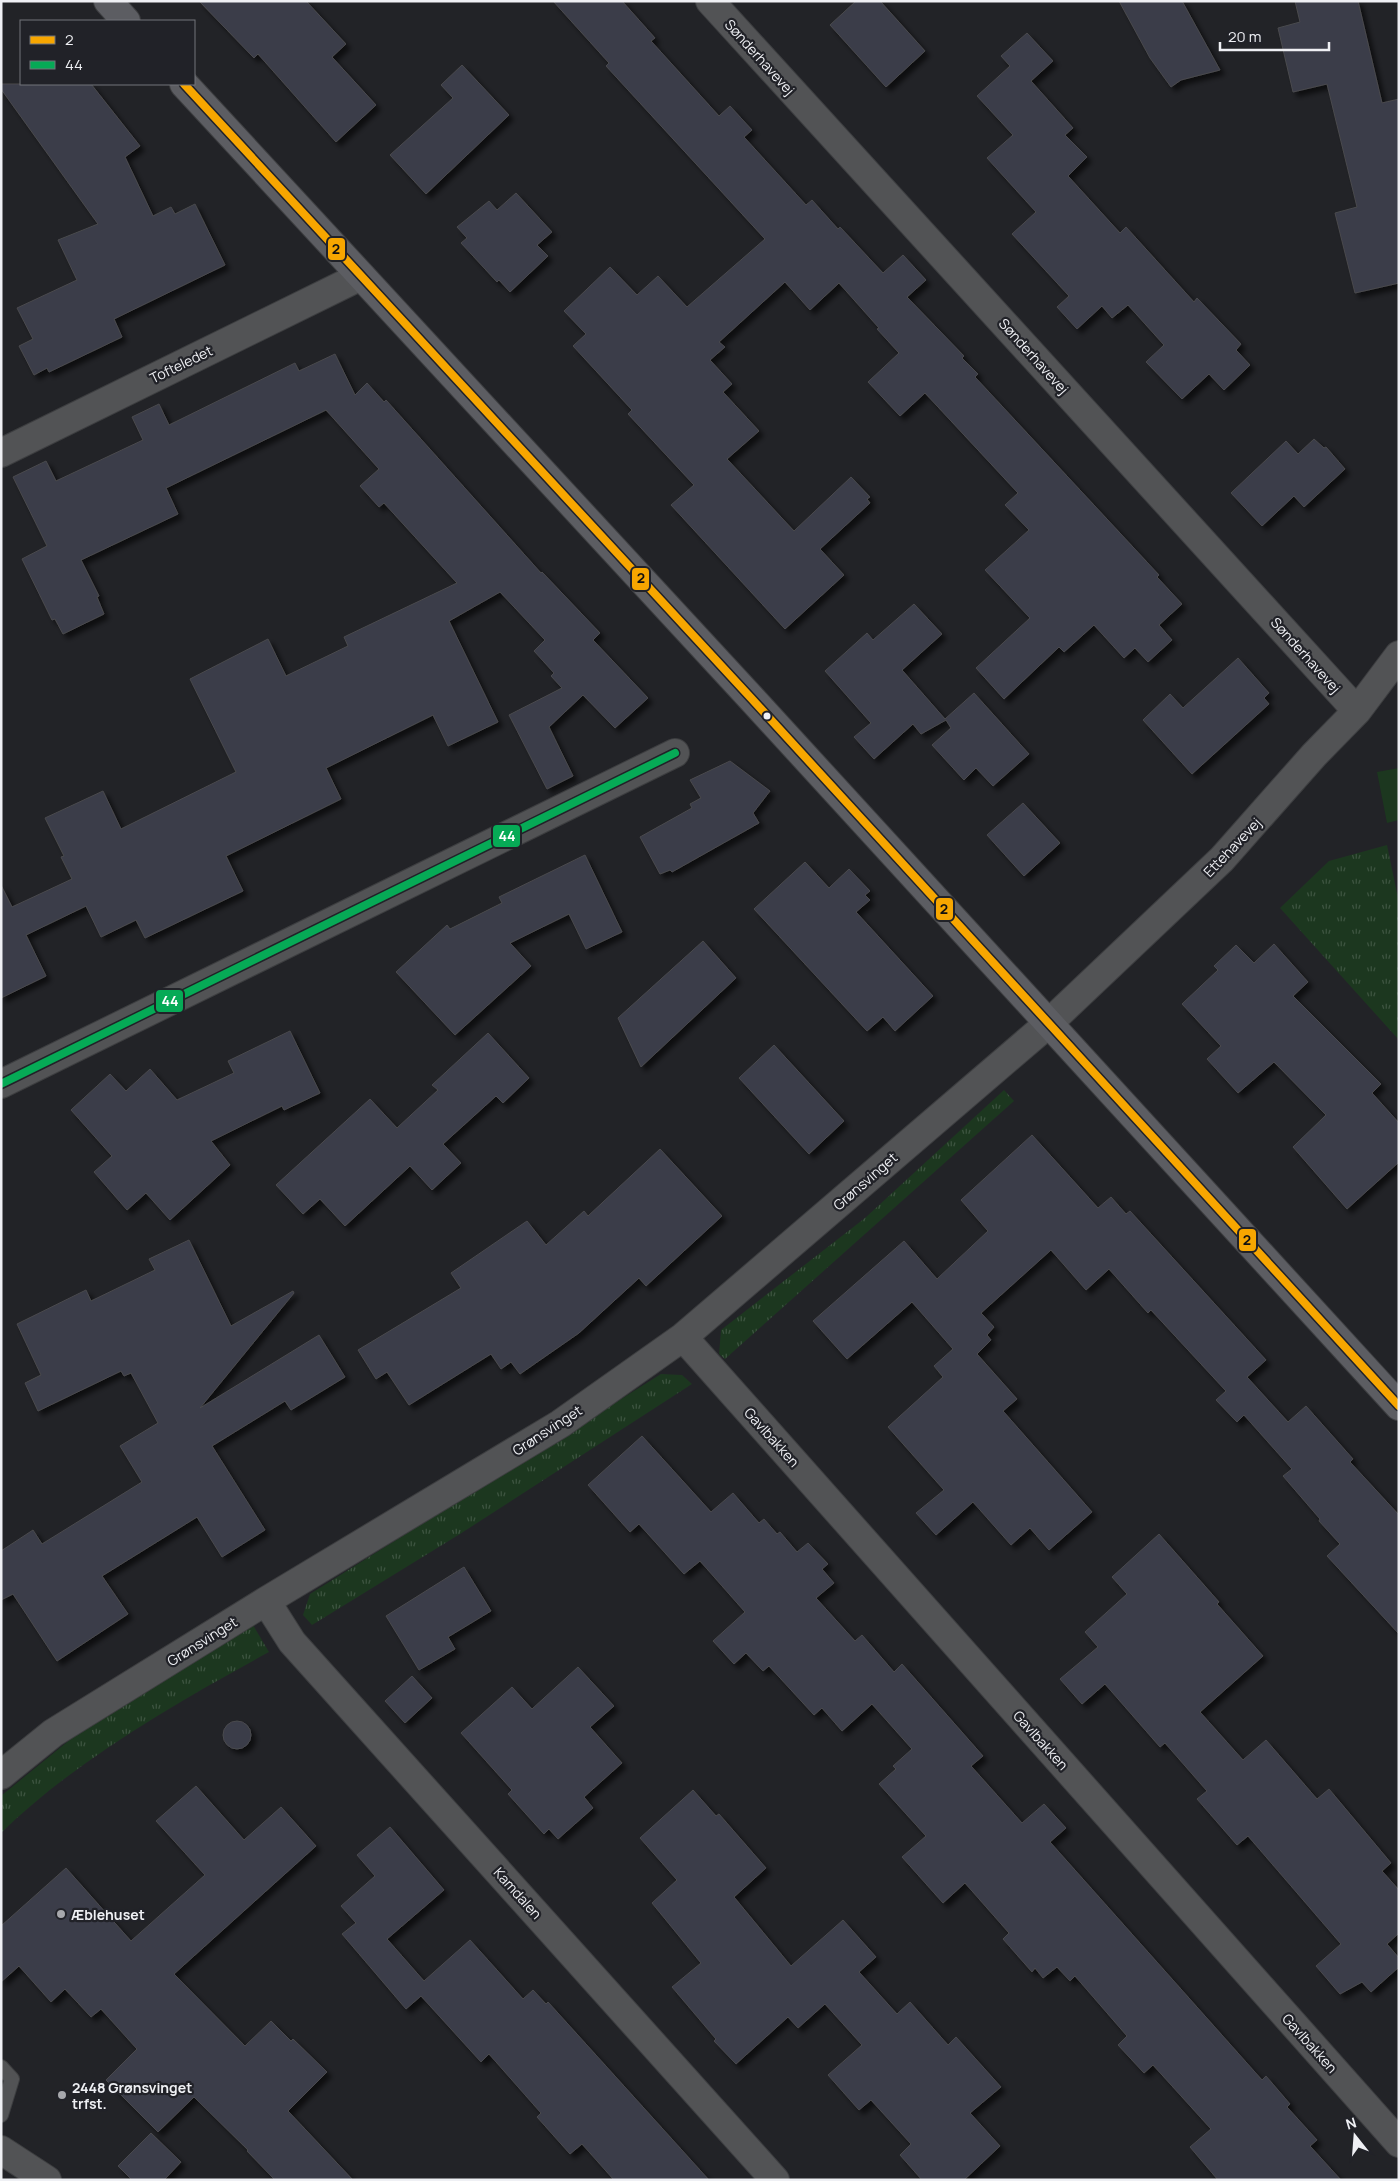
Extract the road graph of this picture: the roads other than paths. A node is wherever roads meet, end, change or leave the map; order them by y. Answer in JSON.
{"nodes":[{"id":1,"x":108,"y":1,"type":"edge"},
{"id":2,"x":710,"y":1,"type":"edge"},
{"id":3,"x":125,"y":20,"type":"edge"},
{"id":4,"x":185,"y":85,"type":"edge"},
{"id":5,"x":361,"y":276,"type":"junction"},
{"id":6,"x":1,"y":453,"type":"edge"},
{"id":7,"x":1399,"y":655,"type":"edge"},
{"id":8,"x":1357,"y":711,"type":"junction"},
{"id":9,"x":675,"y":753,"type":"dead end"},
{"id":10,"x":1049,"y":1024,"type":"junction"},
{"id":11,"x":1,"y":1084,"type":"edge"},
{"id":12,"x":683,"y":1337,"type":"junction"},
{"id":13,"x":1399,"y":1406,"type":"edge"},
{"id":14,"x":266,"y":1601,"type":"junction"},
{"id":15,"x":1,"y":1776,"type":"edge"},
{"id":16,"x":1,"y":2067,"type":"edge"},
{"id":17,"x":1,"y":2114,"type":"edge"},
{"id":18,"x":1399,"y":2143,"type":"edge"},
{"id":19,"x":1,"y":2150,"type":"edge"},
{"id":20,"x":47,"y":2180,"type":"edge"},
{"id":21,"x":775,"y":2180,"type":"edge"}],
"edges":[{"from":1,"to":3,"type":"street"},
{"from":2,"to":8,"type":"street","name":"Sønderhavevej"},
{"from":4,"to":5,"type":"street"},
{"from":5,"to":6,"type":"street","name":"Tofteledet"},
{"from":5,"to":10,"type":"street"},
{"from":7,"to":8,"type":"street","name":"Ettehavevej"},
{"from":8,"to":10,"type":"street","name":"Ettehavevej"},
{"from":9,"to":11,"type":"street"},
{"from":10,"to":12,"type":"street","name":"Grønsvinget"},
{"from":10,"to":13,"type":"street"},
{"from":12,"to":14,"type":"street","name":"Grønsvinget"},
{"from":12,"to":18,"type":"street","name":"Gavlbakken"},
{"from":14,"to":15,"type":"street","name":"Grønsvinget"},
{"from":14,"to":21,"type":"street","name":"Kamdalen"},
{"from":16,"to":17,"type":"lane"},
{"from":19,"to":20,"type":"street"}]}
